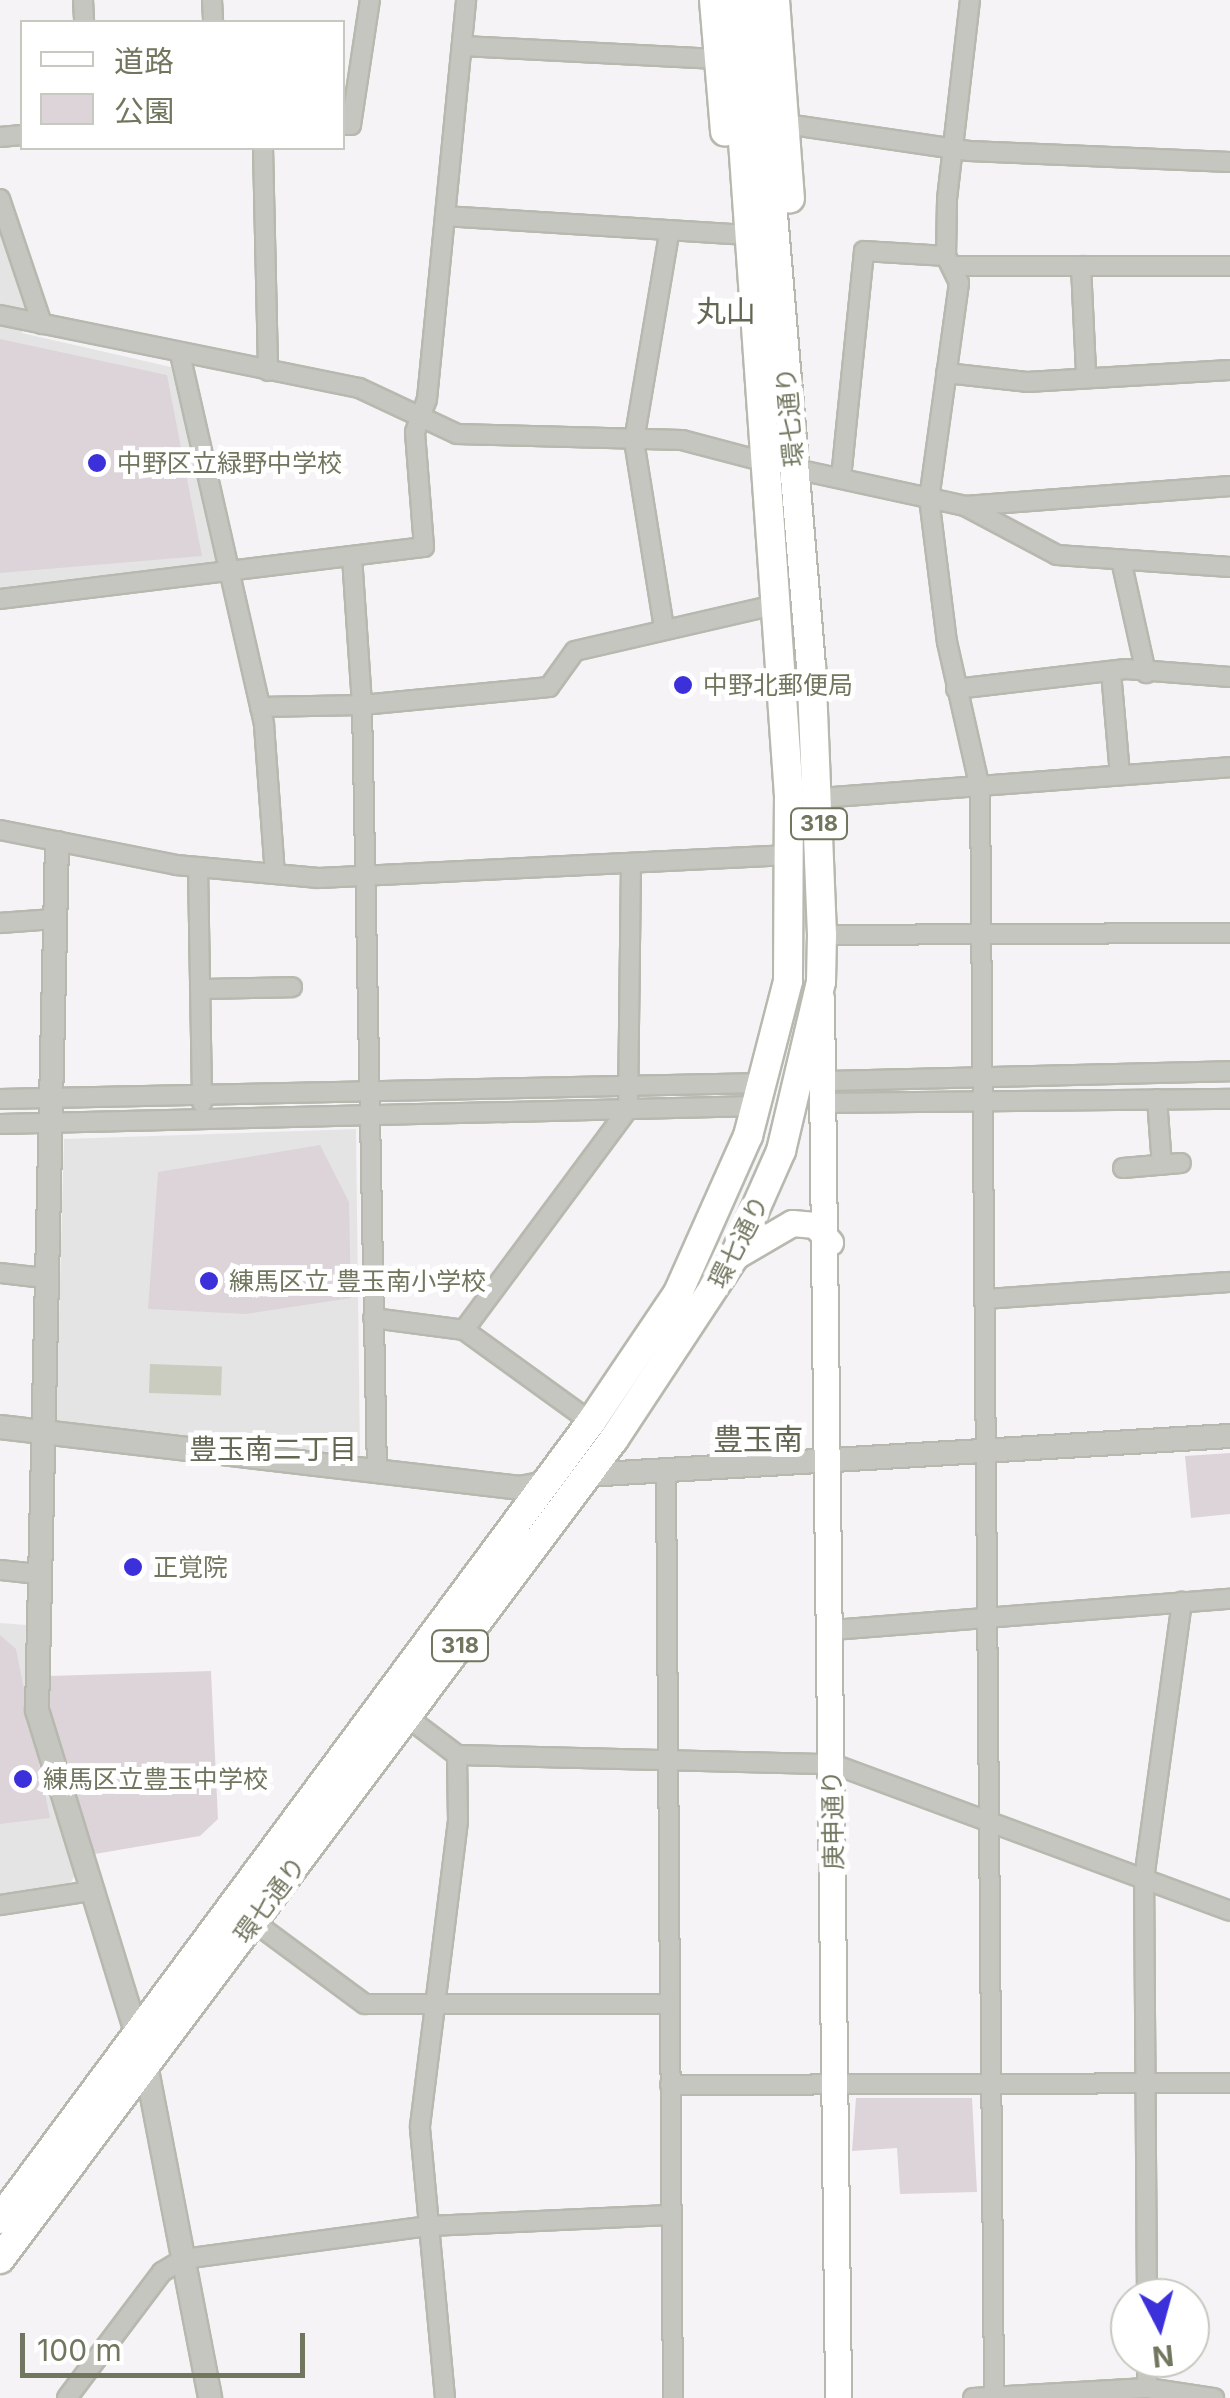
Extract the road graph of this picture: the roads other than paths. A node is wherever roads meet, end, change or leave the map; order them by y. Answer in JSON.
{"nodes":[{"id":1,"x":370,"y":0,"type":"edge"},
{"id":2,"x":466,"y":0,"type":"edge"},
{"id":3,"x":714,"y":0,"type":"edge"},
{"id":4,"x":734,"y":0,"type":"edge"},
{"id":5,"x":756,"y":0,"type":"edge"},
{"id":6,"x":775,"y":0,"type":"edge"},
{"id":7,"x":970,"y":0,"type":"edge"},
{"id":8,"x":462,"y":46,"type":"junction"},
{"id":9,"x":718,"y":59,"type":"junction"},
{"id":10,"x":786,"y":124,"type":"junction"},
{"id":11,"x":345,"y":125,"type":"edge"},
{"id":12,"x":954,"y":146,"type":"junction"},
{"id":13,"x":262,"y":150,"type":"edge"},
{"id":14,"x":1230,"y":162,"type":"edge"},
{"id":15,"x":0,"y":199,"type":"edge"},
{"id":16,"x":445,"y":216,"type":"junction"},
{"id":17,"x":669,"y":234,"type":"junction"},
{"id":18,"x":734,"y":234,"type":"junction"},
{"id":19,"x":951,"y":261,"type":"junction"},
{"id":20,"x":1081,"y":266,"type":"junction"},
{"id":21,"x":1230,"y":266,"type":"edge"},
{"id":22,"x":0,"y":315,"type":"edge"},
{"id":23,"x":42,"y":324,"type":"junction"},
{"id":24,"x":180,"y":354,"type":"junction"},
{"id":25,"x":1230,"y":370,"type":"edge"},
{"id":26,"x":268,"y":371,"type":"junction"},
{"id":27,"x":946,"y":372,"type":"junction"},
{"id":28,"x":1086,"y":374,"type":"junction"},
{"id":29,"x":421,"y":421,"type":"junction"},
{"id":30,"x":634,"y":441,"type":"junction"},
{"id":31,"x":754,"y":459,"type":"junction"},
{"id":32,"x":805,"y":471,"type":"junction"},
{"id":33,"x":840,"y":478,"type":"junction"},
{"id":34,"x":1230,"y":486,"type":"edge"},
{"id":35,"x":929,"y":498,"type":"junction"},
{"id":36,"x":965,"y":506,"type":"junction"},
{"id":37,"x":352,"y":558,"type":"junction"},
{"id":38,"x":1121,"y":560,"type":"junction"},
{"id":39,"x":1230,"y":567,"type":"edge"},
{"id":40,"x":234,"y":577,"type":"junction"},
{"id":41,"x":778,"y":594,"type":"junction"},
{"id":42,"x":0,"y":599,"type":"edge"},
{"id":43,"x":664,"y":628,"type":"junction"},
{"id":44,"x":810,"y":666,"type":"junction"},
{"id":45,"x":1111,"y":672,"type":"junction"},
{"id":46,"x":1146,"y":672,"type":"junction"},
{"id":47,"x":1230,"y":677,"type":"edge"},
{"id":48,"x":956,"y":689,"type":"junction"},
{"id":49,"x":362,"y":704,"type":"junction"},
{"id":50,"x":260,"y":707,"type":"junction"},
{"id":51,"x":1230,"y":767,"type":"edge"},
{"id":52,"x":1120,"y":775,"type":"junction"},
{"id":53,"x":980,"y":788,"type":"junction"},
{"id":54,"x":819,"y":798,"type":"junction"},
{"id":55,"x":0,"y":830,"type":"edge"},
{"id":56,"x":57,"y":843,"type":"junction"},
{"id":57,"x":790,"y":854,"type":"junction"},
{"id":58,"x":631,"y":863,"type":"junction"},
{"id":59,"x":198,"y":867,"type":"junction"},
{"id":60,"x":275,"y":874,"type":"junction"},
{"id":61,"x":365,"y":879,"type":"junction"},
{"id":62,"x":55,"y":919,"type":"junction"},
{"id":63,"x":0,"y":923,"type":"edge"},
{"id":64,"x":1230,"y":933,"type":"edge"},
{"id":65,"x":822,"y":935,"type":"junction"},
{"id":66,"x":981,"y":935,"type":"junction"},
{"id":67,"x":820,"y":982,"type":"junction"},
{"id":68,"x":292,"y":987,"type":"dead end"},
{"id":69,"x":200,"y":989,"type":"junction"},
{"id":70,"x":1230,"y":1071,"type":"edge"},
{"id":71,"x":983,"y":1078,"type":"junction"},
{"id":72,"x":631,"y":1085,"type":"junction"},
{"id":73,"x":367,"y":1091,"type":"junction"},
{"id":74,"x":827,"y":1092,"type":"junction"},
{"id":75,"x":761,"y":1094,"type":"junction"},
{"id":76,"x":202,"y":1095,"type":"junction"},
{"id":77,"x":50,"y":1098,"type":"junction"},
{"id":78,"x":0,"y":1099,"type":"edge"},
{"id":79,"x":1157,"y":1099,"type":"junction"},
{"id":80,"x":1230,"y":1099,"type":"edge"},
{"id":81,"x":984,"y":1101,"type":"junction"},
{"id":82,"x":628,"y":1109,"type":"junction"},
{"id":83,"x":368,"y":1115,"type":"junction"},
{"id":84,"x":202,"y":1119,"type":"junction"},
{"id":85,"x":49,"y":1123,"type":"junction"},
{"id":86,"x":0,"y":1124,"type":"edge"},
{"id":87,"x":1123,"y":1168,"type":"dead end"},
{"id":88,"x":830,"y":1242,"type":"junction"},
{"id":89,"x":734,"y":1257,"type":"junction"},
{"id":90,"x":0,"y":1272,"type":"edge"},
{"id":91,"x":44,"y":1278,"type":"junction"},
{"id":92,"x":1230,"y":1282,"type":"edge"},
{"id":93,"x":986,"y":1300,"type":"junction"},
{"id":94,"x":373,"y":1318,"type":"junction"},
{"id":95,"x":464,"y":1330,"type":"junction"},
{"id":96,"x":592,"y":1422,"type":"junction"},
{"id":97,"x":0,"y":1427,"type":"edge"},
{"id":98,"x":42,"y":1431,"type":"junction"},
{"id":99,"x":1230,"y":1436,"type":"edge"},
{"id":100,"x":988,"y":1452,"type":"junction"},
{"id":101,"x":832,"y":1462,"type":"junction"},
{"id":102,"x":377,"y":1471,"type":"junction"},
{"id":103,"x":666,"y":1472,"type":"junction"},
{"id":104,"x":586,"y":1475,"type":"junction"},
{"id":105,"x":544,"y":1488,"type":"junction"},
{"id":106,"x":0,"y":1570,"type":"edge"},
{"id":107,"x":36,"y":1574,"type":"junction"},
{"id":108,"x":1230,"y":1598,"type":"edge"},
{"id":109,"x":1182,"y":1602,"type":"junction"},
{"id":110,"x":989,"y":1620,"type":"junction"},
{"id":111,"x":832,"y":1630,"type":"junction"},
{"id":112,"x":406,"y":1717,"type":"junction"},
{"id":113,"x":457,"y":1755,"type":"junction"},
{"id":114,"x":668,"y":1761,"type":"junction"},
{"id":115,"x":832,"y":1764,"type":"junction"},
{"id":116,"x":992,"y":1824,"type":"junction"},
{"id":117,"x":1144,"y":1879,"type":"junction"},
{"id":118,"x":91,"y":1891,"type":"junction"},
{"id":119,"x":0,"y":1905,"type":"edge"},
{"id":120,"x":1230,"y":1911,"type":"edge"},
{"id":121,"x":254,"y":1922,"type":"junction"},
{"id":122,"x":433,"y":2004,"type":"junction"},
{"id":123,"x":670,"y":2004,"type":"junction"},
{"id":124,"x":138,"y":2036,"type":"junction"},
{"id":125,"x":146,"y":2065,"type":"junction"},
{"id":126,"x":1146,"y":2083,"type":"junction"},
{"id":127,"x":1230,"y":2083,"type":"edge"},
{"id":128,"x":990,"y":2084,"type":"junction"},
{"id":129,"x":670,"y":2085,"type":"junction"},
{"id":130,"x":836,"y":2085,"type":"junction"},
{"id":131,"x":671,"y":2215,"type":"junction"},
{"id":132,"x":0,"y":2219,"type":"edge"},
{"id":133,"x":428,"y":2226,"type":"junction"},
{"id":134,"x":0,"y":2258,"type":"edge"},
{"id":135,"x":184,"y":2259,"type":"junction"},
{"id":136,"x":1147,"y":2278,"type":"edge"},
{"id":137,"x":1147,"y":2378,"type":"edge"},
{"id":138,"x":1147,"y":2388,"type":"junction"},
{"id":139,"x":994,"y":2397,"type":"edge"},
{"id":140,"x":67,"y":2398,"type":"edge"},
{"id":141,"x":210,"y":2398,"type":"edge"},
{"id":142,"x":446,"y":2398,"type":"edge"},
{"id":143,"x":672,"y":2398,"type":"edge"},
{"id":144,"x":838,"y":2398,"type":"edge"},
{"id":145,"x":973,"y":2398,"type":"edge"},
{"id":146,"x":1214,"y":2398,"type":"edge"}],
"edges":[{"from":1,"to":11,"type":"street"},
{"from":2,"to":8,"type":"street"},
{"from":3,"to":9,"type":"main road"},
{"from":4,"to":41,"type":"main road","name":"環七通り","number":"318"},
{"from":5,"to":44,"type":"main road","name":"環七通り","number":"318"},
{"from":6,"to":10,"type":"main road"},
{"from":7,"to":12,"type":"street"},
{"from":8,"to":9,"type":"street"},
{"from":8,"to":16,"type":"street"},
{"from":9,"to":18,"type":"main road"},
{"from":10,"to":12,"type":"street"},
{"from":10,"to":32,"type":"main road"},
{"from":12,"to":14,"type":"street"},
{"from":12,"to":19,"type":"street"},
{"from":13,"to":26,"type":"street"},
{"from":15,"to":23,"type":"street"},
{"from":16,"to":17,"type":"street"},
{"from":16,"to":29,"type":"street"},
{"from":17,"to":18,"type":"street"},
{"from":17,"to":30,"type":"street"},
{"from":18,"to":31,"type":"main road"},
{"from":19,"to":20,"type":"street"},
{"from":19,"to":27,"type":"street"},
{"from":19,"to":33,"type":"street"},
{"from":20,"to":21,"type":"street"},
{"from":20,"to":28,"type":"street"},
{"from":22,"to":23,"type":"street"},
{"from":23,"to":24,"type":"street"},
{"from":24,"to":26,"type":"street"},
{"from":24,"to":40,"type":"street"},
{"from":25,"to":28,"type":"street"},
{"from":26,"to":29,"type":"street"},
{"from":27,"to":28,"type":"street"},
{"from":27,"to":35,"type":"street"},
{"from":29,"to":30,"type":"street"},
{"from":29,"to":37,"type":"street"},
{"from":30,"to":31,"type":"street"},
{"from":30,"to":43,"type":"street"},
{"from":31,"to":41,"type":"main road"},
{"from":32,"to":33,"type":"street"},
{"from":32,"to":44,"type":"main road"},
{"from":33,"to":35,"type":"street"},
{"from":34,"to":36,"type":"street"},
{"from":35,"to":36,"type":"street"},
{"from":35,"to":48,"type":"street"},
{"from":36,"to":38,"type":"street"},
{"from":37,"to":40,"type":"street"},
{"from":37,"to":49,"type":"street"},
{"from":38,"to":39,"type":"street"},
{"from":38,"to":46,"type":"street"},
{"from":40,"to":42,"type":"street"},
{"from":40,"to":50,"type":"street"},
{"from":41,"to":43,"type":"street"},
{"from":41,"to":57,"type":"main road","name":"環七通り","number":"318"},
{"from":43,"to":49,"type":"street"},
{"from":44,"to":54,"type":"main road","name":"環七通り","number":"318"},
{"from":45,"to":46,"type":"street"},
{"from":45,"to":48,"type":"street"},
{"from":45,"to":52,"type":"street"},
{"from":46,"to":47,"type":"street"},
{"from":48,"to":53,"type":"street"},
{"from":49,"to":50,"type":"street"},
{"from":49,"to":61,"type":"street"},
{"from":50,"to":60,"type":"street"},
{"from":51,"to":52,"type":"street"},
{"from":52,"to":53,"type":"street"},
{"from":53,"to":54,"type":"street"},
{"from":53,"to":66,"type":"street"},
{"from":54,"to":65,"type":"main road","name":"環七通り","number":"318"},
{"from":55,"to":56,"type":"street"},
{"from":56,"to":59,"type":"street"},
{"from":56,"to":62,"type":"street"},
{"from":57,"to":58,"type":"street"},
{"from":57,"to":75,"type":"main road","name":"環七通り","number":"318"},
{"from":58,"to":61,"type":"street"},
{"from":58,"to":72,"type":"street"},
{"from":59,"to":60,"type":"street"},
{"from":59,"to":69,"type":"street"},
{"from":60,"to":61,"type":"street"},
{"from":61,"to":73,"type":"street"},
{"from":62,"to":63,"type":"street"},
{"from":62,"to":77,"type":"street"},
{"from":64,"to":66,"type":"street"},
{"from":65,"to":66,"type":"street"},
{"from":65,"to":67,"type":"main road","name":"環七通り","number":"318"},
{"from":66,"to":71,"type":"street"},
{"from":67,"to":74,"type":"main road","name":"庚申通り"},
{"from":67,"to":89,"type":"main road","name":"環七通り","number":"318"},
{"from":68,"to":69,"type":"street"},
{"from":69,"to":76,"type":"street"},
{"from":70,"to":71,"type":"street"},
{"from":71,"to":74,"type":"street"},
{"from":71,"to":81,"type":"street"},
{"from":72,"to":73,"type":"street"},
{"from":72,"to":75,"type":"street"},
{"from":72,"to":82,"type":"street"},
{"from":73,"to":76,"type":"street"},
{"from":73,"to":83,"type":"street"},
{"from":74,"to":81,"type":"street"},
{"from":74,"to":88,"type":"main road","name":"庚申通り"},
{"from":75,"to":82,"type":"street"},
{"from":75,"to":96,"type":"main road","name":"環七通り","number":"318"},
{"from":76,"to":77,"type":"street"},
{"from":76,"to":84,"type":"street"},
{"from":77,"to":78,"type":"street"},
{"from":77,"to":85,"type":"street"},
{"from":79,"to":80,"type":"street"},
{"from":79,"to":81,"type":"street"},
{"from":79,"to":87,"type":"street"},
{"from":81,"to":93,"type":"street"},
{"from":82,"to":83,"type":"street"},
{"from":82,"to":95,"type":"street"},
{"from":83,"to":84,"type":"street"},
{"from":83,"to":94,"type":"street"},
{"from":84,"to":85,"type":"street"},
{"from":85,"to":86,"type":"street"},
{"from":85,"to":91,"type":"street"},
{"from":88,"to":89,"type":"main road"},
{"from":88,"to":101,"type":"main road","name":"庚申通り"},
{"from":89,"to":104,"type":"main road","name":"環七通り","number":"318"},
{"from":90,"to":91,"type":"street"},
{"from":91,"to":98,"type":"street"},
{"from":92,"to":93,"type":"street"},
{"from":93,"to":100,"type":"street"},
{"from":94,"to":95,"type":"street"},
{"from":94,"to":102,"type":"street"},
{"from":95,"to":96,"type":"street"},
{"from":96,"to":105,"type":"main road","name":"環七通り","number":"318"},
{"from":97,"to":98,"type":"street"},
{"from":98,"to":102,"type":"street"},
{"from":98,"to":107,"type":"street"},
{"from":99,"to":100,"type":"street"},
{"from":100,"to":101,"type":"street"},
{"from":100,"to":110,"type":"street"},
{"from":101,"to":103,"type":"street"},
{"from":101,"to":111,"type":"main road","name":"庚申通り"},
{"from":102,"to":105,"type":"street"},
{"from":103,"to":104,"type":"street"},
{"from":103,"to":114,"type":"street"},
{"from":104,"to":105,"type":"street"},
{"from":104,"to":112,"type":"main road","name":"環七通り","number":"318"},
{"from":105,"to":124,"type":"main road","name":"環七通り","number":"318"},
{"from":106,"to":107,"type":"street"},
{"from":107,"to":118,"type":"street"},
{"from":108,"to":109,"type":"street"},
{"from":109,"to":110,"type":"street"},
{"from":109,"to":117,"type":"street"},
{"from":110,"to":111,"type":"street"},
{"from":110,"to":116,"type":"street"},
{"from":111,"to":115,"type":"main road","name":"庚申通り"},
{"from":112,"to":113,"type":"street"},
{"from":112,"to":121,"type":"main road","name":"環七通り","number":"318"},
{"from":113,"to":114,"type":"street"},
{"from":113,"to":122,"type":"street"},
{"from":114,"to":115,"type":"street"},
{"from":114,"to":123,"type":"street"},
{"from":115,"to":116,"type":"street"},
{"from":115,"to":130,"type":"main road","name":"庚申通り"},
{"from":116,"to":117,"type":"street"},
{"from":116,"to":128,"type":"street"},
{"from":117,"to":120,"type":"street"},
{"from":117,"to":126,"type":"street"},
{"from":118,"to":119,"type":"street"},
{"from":118,"to":124,"type":"street"},
{"from":121,"to":122,"type":"street"},
{"from":121,"to":125,"type":"main road","name":"環七通り","number":"318"},
{"from":122,"to":123,"type":"street"},
{"from":122,"to":133,"type":"street"},
{"from":123,"to":129,"type":"street"},
{"from":124,"to":125,"type":"street"},
{"from":124,"to":132,"type":"main road","name":"環七通り","number":"318"},
{"from":125,"to":134,"type":"main road","name":"環七通り","number":"318"},
{"from":125,"to":135,"type":"street"},
{"from":126,"to":127,"type":"street"},
{"from":126,"to":128,"type":"street"},
{"from":126,"to":136,"type":"street"},
{"from":128,"to":130,"type":"street"},
{"from":128,"to":139,"type":"street"},
{"from":129,"to":130,"type":"street"},
{"from":129,"to":131,"type":"street"},
{"from":130,"to":144,"type":"main road","name":"庚申通り"},
{"from":131,"to":133,"type":"street"},
{"from":131,"to":143,"type":"street"},
{"from":133,"to":135,"type":"street"},
{"from":133,"to":142,"type":"street"},
{"from":135,"to":140,"type":"street"},
{"from":135,"to":141,"type":"street"},
{"from":137,"to":138,"type":"street"},
{"from":138,"to":139,"type":"street"},
{"from":138,"to":146,"type":"street"},
{"from":139,"to":145,"type":"street"}]}
